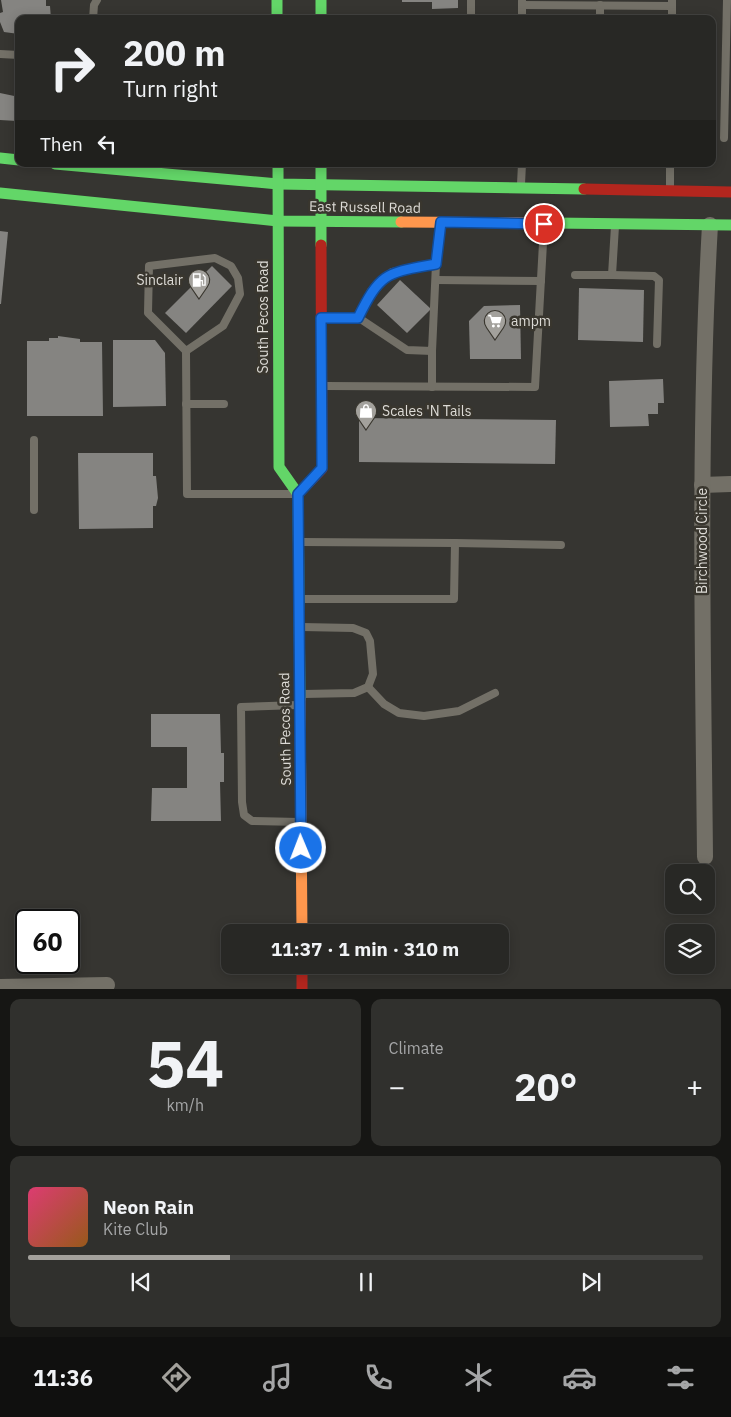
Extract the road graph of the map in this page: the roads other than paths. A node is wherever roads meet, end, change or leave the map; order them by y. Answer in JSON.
{"nodes":[{"id":1,"x":96,"y":0,"type":"edge"},
{"id":2,"x":277,"y":0,"type":"edge"},
{"id":3,"x":320,"y":0,"type":"edge"},
{"id":4,"x":471,"y":0,"type":"edge"},
{"id":5,"x":727,"y":0,"type":"edge"},
{"id":6,"x":522,"y":2,"type":"edge"},
{"id":7,"x":573,"y":3,"type":"edge"},
{"id":8,"x":624,"y":3,"type":"edge"},
{"id":9,"x":672,"y":3,"type":"edge"},
{"id":10,"x":600,"y":6,"type":"junction"},
{"id":11,"x":93,"y":15,"type":"edge"},
{"id":12,"x":277,"y":15,"type":"edge"},
{"id":13,"x":321,"y":15,"type":"edge"},
{"id":14,"x":471,"y":15,"type":"edge"},
{"id":15,"x":522,"y":15,"type":"edge"},
{"id":16,"x":600,"y":15,"type":"edge"},
{"id":17,"x":0,"y":54,"type":"edge"},
{"id":18,"x":15,"y":55,"type":"edge"},
{"id":19,"x":724,"y":138,"type":"dead end"},
{"id":20,"x":0,"y":158,"type":"edge"},
{"id":21,"x":15,"y":160,"type":"edge"},
{"id":22,"x":132,"y":167,"type":"edge"},
{"id":23,"x":278,"y":167,"type":"edge"},
{"id":24,"x":321,"y":167,"type":"edge"},
{"id":25,"x":522,"y":167,"type":"edge"},
{"id":26,"x":670,"y":167,"type":"edge"},
{"id":27,"x":158,"y":168,"type":"edge"},
{"id":28,"x":278,"y":184,"type":"junction"},
{"id":29,"x":321,"y":186,"type":"junction"},
{"id":30,"x":521,"y":189,"type":"junction"},
{"id":31,"x":670,"y":192,"type":"junction"},
{"id":32,"x":731,"y":192,"type":"edge"},
{"id":33,"x":0,"y":193,"type":"edge"},
{"id":34,"x":278,"y":221,"type":"junction"},
{"id":35,"x":322,"y":221,"type":"junction"},
{"id":36,"x":441,"y":222,"type":"junction"},
{"id":37,"x":544,"y":224,"type":"junction"},
{"id":38,"x":616,"y":224,"type":"junction"},
{"id":39,"x":710,"y":225,"type":"junction"},
{"id":40,"x":731,"y":225,"type":"edge"},
{"id":41,"x":436,"y":264,"type":"junction"},
{"id":42,"x":575,"y":275,"type":"dead end"},
{"id":43,"x":612,"y":275,"type":"junction"},
{"id":44,"x":436,"y":280,"type":"junction"},
{"id":45,"x":540,"y":281,"type":"junction"},
{"id":46,"x":321,"y":318,"type":"junction"},
{"id":47,"x":358,"y":318,"type":"junction"},
{"id":48,"x":657,"y":344,"type":"dead end"},
{"id":49,"x":186,"y":351,"type":"junction"},
{"id":50,"x":432,"y":351,"type":"junction"},
{"id":51,"x":321,"y":386,"type":"junction"},
{"id":52,"x":432,"y":386,"type":"junction"},
{"id":53,"x":186,"y":404,"type":"junction"},
{"id":54,"x":224,"y":404,"type":"dead end"},
{"id":55,"x":34,"y":440,"type":"dead end"},
{"id":56,"x":731,"y":484,"type":"edge"},
{"id":57,"x":702,"y":485,"type":"junction"},
{"id":58,"x":298,"y":494,"type":"junction"},
{"id":59,"x":34,"y":510,"type":"dead end"},
{"id":60,"x":298,"y":542,"type":"junction"},
{"id":61,"x":455,"y":543,"type":"junction"},
{"id":62,"x":561,"y":545,"type":"dead end"},
{"id":63,"x":299,"y":599,"type":"junction"},
{"id":64,"x":299,"y":627,"type":"junction"},
{"id":65,"x":368,"y":687,"type":"junction"},
{"id":66,"x":495,"y":693,"type":"dead end"},
{"id":67,"x":300,"y":700,"type":"junction"},
{"id":68,"x":301,"y":822,"type":"junction"},
{"id":69,"x":705,"y":857,"type":"dead end"},
{"id":70,"x":302,"y":924,"type":"edge"},
{"id":71,"x":302,"y":974,"type":"edge"},
{"id":72,"x":107,"y":985,"type":"dead end"},
{"id":73,"x":0,"y":987,"type":"edge"},
{"id":74,"x":302,"y":989,"type":"edge"}],
"edges":[{"from":1,"to":11,"type":"lane"},
{"from":2,"to":12,"type":"main road"},
{"from":3,"to":13,"type":"main road"},
{"from":4,"to":14,"type":"lane"},
{"from":5,"to":19,"type":"lane"},
{"from":6,"to":7,"type":"lane"},
{"from":6,"to":15,"type":"lane"},
{"from":7,"to":10,"type":"lane"},
{"from":8,"to":9,"type":"lane"},
{"from":8,"to":10,"type":"lane"},
{"from":10,"to":16,"type":"lane"},
{"from":17,"to":18,"type":"lane"},
{"from":20,"to":21,"type":"main road"},
{"from":22,"to":27,"type":"main road","name":"East Russell Road"},
{"from":23,"to":28,"type":"main road","name":"South Pecos Road"},
{"from":24,"to":29,"type":"main road"},
{"from":25,"to":30,"type":"lane"},
{"from":26,"to":31,"type":"lane"},
{"from":27,"to":28,"type":"main road","name":"East Russell Road"},
{"from":28,"to":29,"type":"main road","name":"East Russell Road"},
{"from":28,"to":34,"type":"main road","name":"South Pecos Road"},
{"from":29,"to":30,"type":"main road","name":"East Russell Road"},
{"from":29,"to":35,"type":"main road"},
{"from":30,"to":31,"type":"main road","name":"East Russell Road"},
{"from":31,"to":32,"type":"main road","name":"East Russell Road"},
{"from":33,"to":34,"type":"main road","name":"East Russell Road"},
{"from":34,"to":35,"type":"main road","name":"East Russell Road"},
{"from":34,"to":58,"type":"main road","name":"South Pecos Road"},
{"from":35,"to":36,"type":"main road","name":"East Russell Road"},
{"from":35,"to":46,"type":"main road"},
{"from":36,"to":37,"type":"main road","name":"East Russell Road"},
{"from":36,"to":41,"type":"lane"},
{"from":37,"to":38,"type":"main road","name":"East Russell Road"},
{"from":37,"to":45,"type":"lane"},
{"from":38,"to":39,"type":"main road","name":"East Russell Road"},
{"from":38,"to":43,"type":"lane"},
{"from":39,"to":40,"type":"main road","name":"East Russell Road"},
{"from":39,"to":57,"type":"street","name":"Birchwood Circle"},
{"from":41,"to":44,"type":"lane"},
{"from":41,"to":47,"type":"lane"},
{"from":42,"to":43,"type":"lane"},
{"from":43,"to":48,"type":"lane"},
{"from":44,"to":45,"type":"lane"},
{"from":44,"to":50,"type":"lane"},
{"from":45,"to":52,"type":"lane"},
{"from":46,"to":47,"type":"lane"},
{"from":46,"to":51,"type":"main road"},
{"from":47,"to":50,"type":"lane"},
{"from":49,"to":49,"type":"lane"},
{"from":49,"to":53,"type":"lane"},
{"from":50,"to":52,"type":"lane"},
{"from":51,"to":52,"type":"lane"},
{"from":51,"to":58,"type":"main road"},
{"from":53,"to":54,"type":"lane"},
{"from":53,"to":58,"type":"lane"},
{"from":55,"to":59,"type":"lane"},
{"from":56,"to":57,"type":"street"},
{"from":57,"to":69,"type":"street","name":"Birchwood Circle"},
{"from":58,"to":60,"type":"main road","name":"South Pecos Road"},
{"from":60,"to":61,"type":"lane"},
{"from":60,"to":63,"type":"main road","name":"South Pecos Road"},
{"from":61,"to":62,"type":"lane"},
{"from":61,"to":63,"type":"lane"},
{"from":63,"to":64,"type":"main road","name":"South Pecos Road"},
{"from":64,"to":65,"type":"lane"},
{"from":64,"to":67,"type":"main road","name":"South Pecos Road"},
{"from":65,"to":66,"type":"lane"},
{"from":65,"to":67,"type":"lane"},
{"from":67,"to":68,"type":"main road","name":"South Pecos Road"},
{"from":67,"to":68,"type":"lane"},
{"from":68,"to":70,"type":"main road","name":"South Pecos Road"},
{"from":71,"to":74,"type":"main road"},
{"from":72,"to":73,"type":"street"}]}
